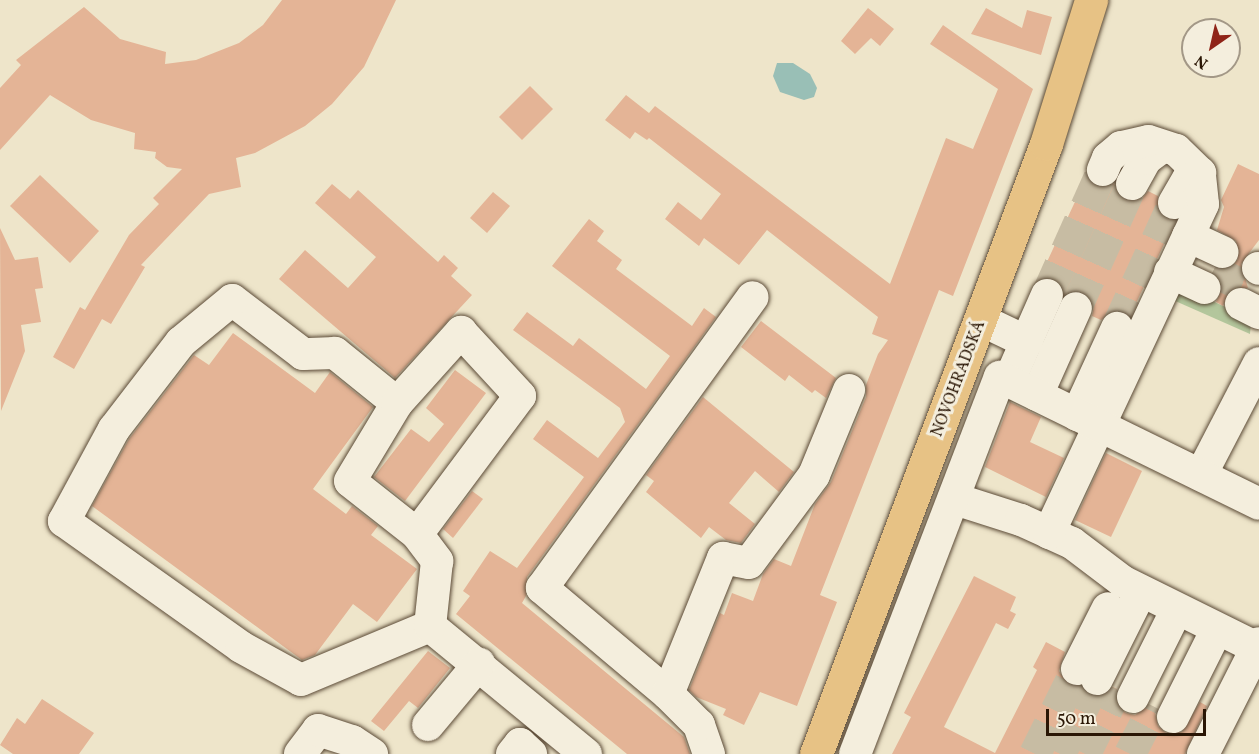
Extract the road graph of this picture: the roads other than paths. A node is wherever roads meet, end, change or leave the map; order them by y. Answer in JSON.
{"nodes":[{"id":1,"x":1091,"y":0,"type":"edge"},
{"id":2,"x":1162,"y":146,"type":"junction"},
{"id":3,"x":1103,"y":170,"type":"tunnel mouth"},
{"id":4,"x":1200,"y":173,"type":"junction"},
{"id":5,"x":1132,"y":184,"type":"tunnel mouth"},
{"id":6,"x":1174,"y":203,"type":"tunnel mouth"},
{"id":7,"x":1179,"y":255,"type":"junction"},
{"id":8,"x":1213,"y":271,"type":"tunnel mouth"},
{"id":9,"x":1047,"y":295,"type":"tunnel mouth"},
{"id":10,"x":753,"y":297,"type":"dead end"},
{"id":11,"x":1076,"y":308,"type":"tunnel mouth"},
{"id":12,"x":981,"y":320,"type":"junction"},
{"id":13,"x":1117,"y":328,"type":"tunnel mouth"},
{"id":14,"x":1027,"y":342,"type":"junction"},
{"id":15,"x":1259,"y":363,"type":"edge"},
{"id":16,"x":1023,"y":388,"type":"junction"},
{"id":17,"x":849,"y":390,"type":"dead end"},
{"id":18,"x":397,"y":403,"type":"junction"},
{"id":19,"x":1087,"y":420,"type":"junction"},
{"id":20,"x":1202,"y":475,"type":"junction"},
{"id":21,"x":956,"y":499,"type":"junction"},
{"id":22,"x":1259,"y":504,"type":"edge"},
{"id":23,"x":1050,"y":533,"type":"junction"},
{"id":24,"x":417,"y":534,"type":"junction"},
{"id":25,"x":1170,"y":605,"type":"junction"},
{"id":26,"x":430,"y":626,"type":"junction"},
{"id":27,"x":1258,"y":645,"type":"edge"},
{"id":28,"x":479,"y":664,"type":"junction"},
{"id":29,"x":1125,"y":693,"type":"junction"},
{"id":30,"x":668,"y":694,"type":"junction"},
{"id":31,"x":428,"y":725,"type":"dead end"},
{"id":32,"x":300,"y":754,"type":"edge"},
{"id":33,"x":372,"y":754,"type":"edge"},
{"id":34,"x":512,"y":754,"type":"edge"},
{"id":35,"x":531,"y":754,"type":"edge"},
{"id":36,"x":586,"y":754,"type":"edge"},
{"id":37,"x":709,"y":754,"type":"edge"},
{"id":38,"x":816,"y":754,"type":"edge"},
{"id":39,"x":855,"y":754,"type":"edge"},
{"id":40,"x":1203,"y":754,"type":"edge"}],
"edges":[{"from":1,"to":12,"type":"main road","name":"NOVOHRADSKÁ"},
{"from":2,"to":3,"type":"lane"},
{"from":2,"to":4,"type":"lane"},
{"from":2,"to":5,"type":"lane"},
{"from":4,"to":6,"type":"lane"},
{"from":4,"to":7,"type":"lane"},
{"from":7,"to":8,"type":"lane"},
{"from":7,"to":19,"type":"lane"},
{"from":9,"to":14,"type":"lane"},
{"from":10,"to":30,"type":"lane"},
{"from":11,"to":16,"type":"lane"},
{"from":12,"to":14,"type":"lane"},
{"from":12,"to":38,"type":"main road","name":"NOVOHRADSKÁ"},
{"from":13,"to":19,"type":"lane"},
{"from":14,"to":16,"type":"lane"},
{"from":15,"to":20,"type":"lane"},
{"from":16,"to":19,"type":"lane"},
{"from":16,"to":21,"type":"lane"},
{"from":17,"to":30,"type":"lane"},
{"from":18,"to":24,"type":"lane"},
{"from":18,"to":24,"type":"lane"},
{"from":18,"to":26,"type":"lane"},
{"from":19,"to":20,"type":"lane"},
{"from":19,"to":23,"type":"lane"},
{"from":20,"to":22,"type":"lane"},
{"from":21,"to":23,"type":"lane"},
{"from":21,"to":39,"type":"lane"},
{"from":23,"to":25,"type":"lane"},
{"from":24,"to":26,"type":"lane"},
{"from":25,"to":27,"type":"lane"},
{"from":25,"to":29,"type":"lane"},
{"from":25,"to":29,"type":"lane"},
{"from":25,"to":29,"type":"lane"},
{"from":26,"to":28,"type":"lane"},
{"from":27,"to":40,"type":"lane"},
{"from":28,"to":31,"type":"lane"},
{"from":28,"to":36,"type":"lane"},
{"from":30,"to":37,"type":"lane"},
{"from":32,"to":33,"type":"lane"},
{"from":34,"to":35,"type":"lane"}]}
